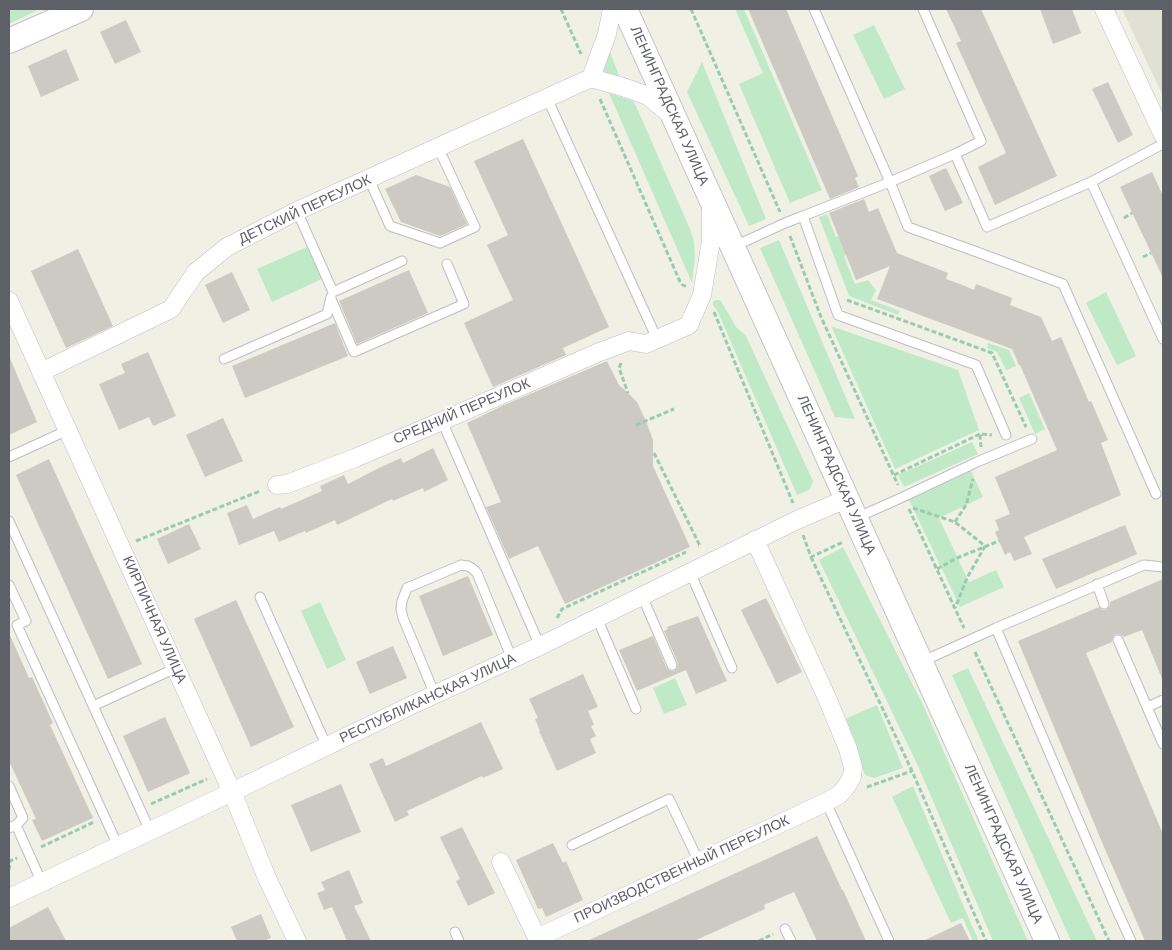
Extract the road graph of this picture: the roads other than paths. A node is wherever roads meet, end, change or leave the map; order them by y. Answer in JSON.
{"nodes":[{"id":1,"x":81,"y":9,"type":"edge"},
{"id":2,"x":612,"y":9,"type":"edge"},
{"id":3,"x":625,"y":9,"type":"edge"},
{"id":4,"x":814,"y":9,"type":"edge"},
{"id":5,"x":923,"y":9,"type":"edge"},
{"id":6,"x":1104,"y":9,"type":"edge"},
{"id":7,"x":9,"y":41,"type":"edge"},
{"id":8,"x":591,"y":78,"type":"junction"},
{"id":9,"x":547,"y":98,"type":"junction"},
{"id":10,"x":674,"y":117,"type":"junction"},
{"id":11,"x":1163,"y":135,"type":"edge"},
{"id":12,"x":1163,"y":144,"type":"edge"},
{"id":13,"x":438,"y":148,"type":"junction"},
{"id":14,"x":955,"y":154,"type":"junction"},
{"id":15,"x":369,"y":179,"type":"junction"},
{"id":16,"x":890,"y":182,"type":"junction"},
{"id":17,"x":1091,"y":182,"type":"junction"},
{"id":18,"x":711,"y":198,"type":"junction"},
{"id":19,"x":297,"y":211,"type":"junction"},
{"id":20,"x":803,"y":216,"type":"junction"},
{"id":21,"x":733,"y":247,"type":"junction"},
{"id":22,"x":402,"y":261,"type":"dead end"},
{"id":23,"x":446,"y":264,"type":"dead end"},
{"id":24,"x":332,"y":296,"type":"junction"},
{"id":25,"x":9,"y":300,"type":"edge"},
{"id":26,"x":1163,"y":339,"type":"edge"},
{"id":27,"x":652,"y":342,"type":"junction"},
{"id":28,"x":224,"y":359,"type":"dead end"},
{"id":29,"x":41,"y":372,"type":"junction"},
{"id":30,"x":442,"y":421,"type":"junction"},
{"id":31,"x":68,"y":430,"type":"junction"},
{"id":32,"x":1006,"y":435,"type":"dead end"},
{"id":33,"x":1032,"y":439,"type":"road end"},
{"id":34,"x":9,"y":457,"type":"edge"},
{"id":35,"x":278,"y":485,"type":"road end"},
{"id":36,"x":1156,"y":494,"type":"dead end"},
{"id":37,"x":851,"y":508,"type":"junction"},
{"id":38,"x":9,"y":521,"type":"edge"},
{"id":39,"x":755,"y":540,"type":"junction"},
{"id":40,"x":1163,"y":567,"type":"edge"},
{"id":41,"x":690,"y":572,"type":"junction"},
{"id":42,"x":1097,"y":584,"type":"junction"},
{"id":43,"x":9,"y":585,"type":"edge"},
{"id":44,"x":642,"y":596,"type":"junction"},
{"id":45,"x":260,"y":597,"type":"dead end"},
{"id":46,"x":1104,"y":604,"type":"dead end"},
{"id":47,"x":597,"y":618,"type":"junction"},
{"id":48,"x":996,"y":628,"type":"junction"},
{"id":49,"x":1118,"y":640,"type":"dead end"},
{"id":50,"x":540,"y":646,"type":"junction"},
{"id":51,"x":512,"y":659,"type":"junction"},
{"id":52,"x":920,"y":662,"type":"junction"},
{"id":53,"x":672,"y":665,"type":"dead end"},
{"id":54,"x":176,"y":668,"type":"junction"},
{"id":55,"x":732,"y":668,"type":"dead end"},
{"id":56,"x":435,"y":695,"type":"junction"},
{"id":57,"x":1163,"y":700,"type":"edge"},
{"id":58,"x":93,"y":706,"type":"junction"},
{"id":59,"x":1147,"y":707,"type":"junction"},
{"id":60,"x":636,"y":709,"type":"dead end"},
{"id":61,"x":1163,"y":744,"type":"edge"},
{"id":62,"x":327,"y":747,"type":"junction"},
{"id":63,"x":9,"y":786,"type":"edge"},
{"id":64,"x":229,"y":786,"type":"junction"},
{"id":65,"x":826,"y":802,"type":"junction"},
{"id":66,"x":12,"y":827,"type":"edge"},
{"id":67,"x":150,"y":831,"type":"junction"},
{"id":68,"x":572,"y":845,"type":"dead end"},
{"id":69,"x":118,"y":846,"type":"junction"},
{"id":70,"x":501,"y":862,"type":"dead end"},
{"id":71,"x":699,"y":862,"type":"junction"},
{"id":72,"x":42,"y":882,"type":"junction"},
{"id":73,"x":9,"y":898,"type":"edge"},
{"id":74,"x":785,"y":929,"type":"dead end"},
{"id":75,"x":455,"y":932,"type":"dead end"},
{"id":76,"x":537,"y":940,"type":"edge"},
{"id":77,"x":297,"y":941,"type":"edge"},
{"id":78,"x":459,"y":941,"type":"edge"},
{"id":79,"x":791,"y":941,"type":"edge"},
{"id":80,"x":889,"y":941,"type":"edge"},
{"id":81,"x":1046,"y":941,"type":"edge"},
{"id":82,"x":1131,"y":941,"type":"edge"}],
"edges":[{"from":1,"to":7,"type":"main road"},
{"from":2,"to":8,"type":"street"},
{"from":3,"to":10,"type":"main road","name":"ЛЕНИНГРАДСКАЯ УЛИЦА"},
{"from":4,"to":16,"type":"lane"},
{"from":5,"to":14,"type":"lane"},
{"from":6,"to":11,"type":"street"},
{"from":8,"to":9,"type":"street","name":"ДЕТСКИЙ ПЕРЕУЛОК"},
{"from":8,"to":10,"type":"street"},
{"from":9,"to":13,"type":"street","name":"ДЕТСКИЙ ПЕРЕУЛОК"},
{"from":9,"to":27,"type":"lane"},
{"from":10,"to":18,"type":"main road","name":"ЛЕНИНГРАДСКАЯ УЛИЦА"},
{"from":12,"to":17,"type":"lane"},
{"from":13,"to":15,"type":"street","name":"ДЕТСКИЙ ПЕРЕУЛОК"},
{"from":13,"to":15,"type":"lane"},
{"from":14,"to":16,"type":"lane"},
{"from":14,"to":17,"type":"lane"},
{"from":15,"to":19,"type":"street","name":"ДЕТСКИЙ ПЕРЕУЛОК"},
{"from":16,"to":20,"type":"lane"},
{"from":16,"to":36,"type":"lane"},
{"from":17,"to":26,"type":"lane"},
{"from":18,"to":21,"type":"main road","name":"ЛЕНИНГРАДСКАЯ УЛИЦА"},
{"from":18,"to":27,"type":"street"},
{"from":19,"to":24,"type":"lane"},
{"from":19,"to":29,"type":"street","name":"ДЕТСКИЙ ПЕРЕУЛОК"},
{"from":20,"to":21,"type":"lane"},
{"from":20,"to":32,"type":"lane"},
{"from":21,"to":37,"type":"main road","name":"ЛЕНИНГРАДСКАЯ УЛИЦА"},
{"from":22,"to":24,"type":"lane"},
{"from":23,"to":24,"type":"lane"},
{"from":24,"to":28,"type":"lane"},
{"from":25,"to":29,"type":"street","name":"КИРПИЧНАЯ УЛИЦА"},
{"from":27,"to":30,"type":"street","name":"СРЕДНИЙ ПЕРЕУЛОК"},
{"from":29,"to":31,"type":"street","name":"КИРПИЧНАЯ УЛИЦА"},
{"from":30,"to":35,"type":"street","name":"СРЕДНИЙ ПЕРЕУЛОК"},
{"from":30,"to":50,"type":"lane"},
{"from":31,"to":34,"type":"lane"},
{"from":31,"to":54,"type":"street","name":"КИРПИЧНАЯ УЛИЦА"},
{"from":33,"to":37,"type":"lane"},
{"from":37,"to":39,"type":"street","name":"РЕСПУБЛИКАНСКАЯ УЛИЦА"},
{"from":37,"to":52,"type":"main road","name":"ЛЕНИНГРАДСКАЯ УЛИЦА"},
{"from":38,"to":58,"type":"lane"},
{"from":39,"to":41,"type":"street","name":"РЕСПУБЛИКАНСКАЯ УЛИЦА"},
{"from":39,"to":65,"type":"street","name":"ПРОИЗВОДСТВЕННЫЙ ПЕРЕУЛОК"},
{"from":40,"to":42,"type":"lane"},
{"from":41,"to":44,"type":"street","name":"РЕСПУБЛИКАНСКАЯ УЛИЦА"},
{"from":41,"to":55,"type":"lane"},
{"from":42,"to":46,"type":"lane"},
{"from":42,"to":48,"type":"lane"},
{"from":43,"to":69,"type":"lane"},
{"from":44,"to":47,"type":"street","name":"РЕСПУБЛИКАНСКАЯ УЛИЦА"},
{"from":44,"to":53,"type":"lane"},
{"from":45,"to":62,"type":"lane"},
{"from":47,"to":50,"type":"street","name":"РЕСПУБЛИКАНСКАЯ УЛИЦА"},
{"from":47,"to":60,"type":"lane"},
{"from":48,"to":52,"type":"lane"},
{"from":48,"to":82,"type":"lane"},
{"from":49,"to":59,"type":"lane"},
{"from":50,"to":51,"type":"street","name":"РЕСПУБЛИКАНСКАЯ УЛИЦА"},
{"from":51,"to":56,"type":"street","name":"РЕСПУБЛИКАНСКАЯ УЛИЦА"},
{"from":51,"to":56,"type":"lane"},
{"from":52,"to":81,"type":"main road","name":"ЛЕНИНГРАДСКАЯ УЛИЦА"},
{"from":54,"to":58,"type":"lane"},
{"from":54,"to":64,"type":"street","name":"КИРПИЧНАЯ УЛИЦА"},
{"from":56,"to":62,"type":"street","name":"РЕСПУБЛИКАНСКАЯ УЛИЦА"},
{"from":57,"to":59,"type":"lane"},
{"from":58,"to":67,"type":"lane"},
{"from":59,"to":61,"type":"lane"},
{"from":62,"to":64,"type":"street","name":"РЕСПУБЛИКАНСКАЯ УЛИЦА"},
{"from":63,"to":66,"type":"lane"},
{"from":64,"to":67,"type":"street","name":"РЕСПУБЛИКАНСКАЯ УЛИЦА"},
{"from":64,"to":77,"type":"street","name":"КИРПИЧНАЯ УЛИЦА"},
{"from":65,"to":71,"type":"street","name":"ПРОИЗВОДСТВЕННЫЙ ПЕРЕУЛОК"},
{"from":65,"to":80,"type":"lane"},
{"from":66,"to":72,"type":"lane"},
{"from":67,"to":69,"type":"street","name":"РЕСПУБЛИКАНСКАЯ УЛИЦА"},
{"from":68,"to":71,"type":"lane"},
{"from":69,"to":72,"type":"street","name":"РЕСПУБЛИКАНСКАЯ УЛИЦА"},
{"from":70,"to":76,"type":"street","name":"ПРОИЗВОДСТВЕННЫЙ ПЕРЕУЛОК"},
{"from":71,"to":76,"type":"street","name":"ПРОИЗВОДСТВЕННЫЙ ПЕРЕУЛОК"},
{"from":72,"to":73,"type":"street","name":"РЕСПУБЛИКАНСКАЯ УЛИЦА"},
{"from":74,"to":79,"type":"lane"},
{"from":75,"to":78,"type":"lane"}]}
